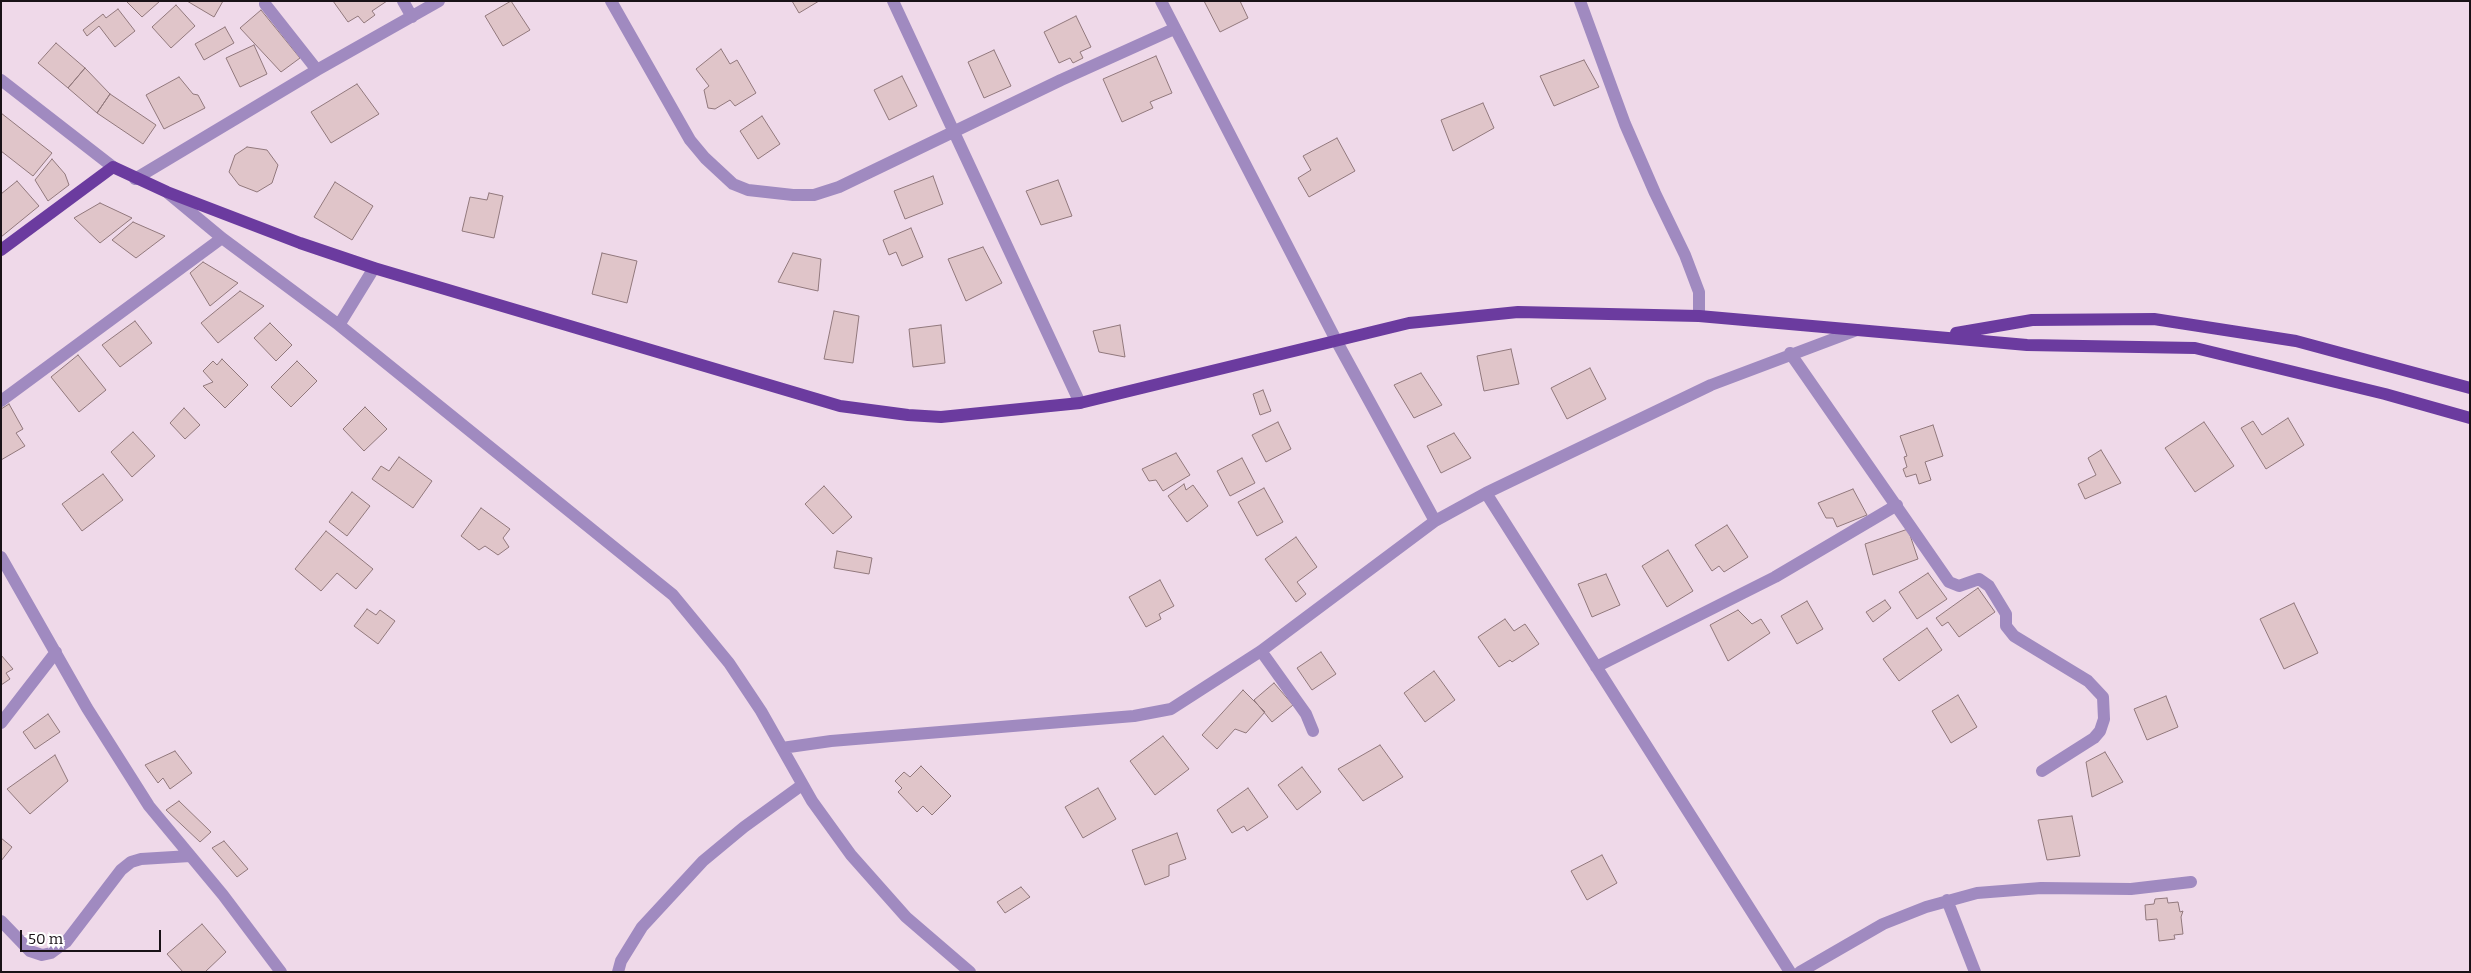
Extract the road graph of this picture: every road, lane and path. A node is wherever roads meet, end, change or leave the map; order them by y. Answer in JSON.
{"nodes":[{"id":1,"x":402,"y":1,"type":"edge"},
{"id":2,"x":439,"y":1,"type":"edge"},
{"id":3,"x":612,"y":1,"type":"edge"},
{"id":4,"x":893,"y":1,"type":"edge"},
{"id":5,"x":1161,"y":1,"type":"edge"},
{"id":6,"x":1580,"y":1,"type":"edge"},
{"id":7,"x":265,"y":4,"type":"dead end"},
{"id":8,"x":412,"y":17,"type":"junction"},
{"id":9,"x":1174,"y":28,"type":"junction"},
{"id":10,"x":317,"y":70,"type":"junction"},
{"id":11,"x":1,"y":80,"type":"edge"},
{"id":12,"x":954,"y":130,"type":"junction"},
{"id":13,"x":113,"y":167,"type":"junction"},
{"id":14,"x":135,"y":179,"type":"junction"},
{"id":15,"x":167,"y":192,"type":"junction"},
{"id":16,"x":222,"y":238,"type":"junction"},
{"id":17,"x":1,"y":250,"type":"edge"},
{"id":18,"x":374,"y":268,"type":"junction"},
{"id":19,"x":1698,"y":316,"type":"junction"},
{"id":20,"x":339,"y":325,"type":"junction"},
{"id":21,"x":1857,"y":330,"type":"junction"},
{"id":22,"x":1939,"y":336,"type":"junction"},
{"id":23,"x":1337,"y":342,"type":"junction"},
{"id":24,"x":1790,"y":353,"type":"junction"},
{"id":25,"x":2470,"y":388,"type":"edge"},
{"id":26,"x":1,"y":400,"type":"edge"},
{"id":27,"x":1080,"y":404,"type":"junction"},
{"id":28,"x":2470,"y":418,"type":"edge"},
{"id":29,"x":1486,"y":493,"type":"junction"},
{"id":30,"x":1897,"y":505,"type":"junction"},
{"id":31,"x":1435,"y":521,"type":"junction"},
{"id":32,"x":1,"y":557,"type":"edge"},
{"id":33,"x":1261,"y":651,"type":"junction"},
{"id":34,"x":56,"y":652,"type":"junction"},
{"id":35,"x":1596,"y":667,"type":"junction"},
{"id":36,"x":1,"y":723,"type":"edge"},
{"id":37,"x":1314,"y":731,"type":"dead end"},
{"id":38,"x":782,"y":748,"type":"junction"},
{"id":39,"x":2042,"y":771,"type":"dead end"},
{"id":40,"x":802,"y":785,"type":"junction"},
{"id":41,"x":190,"y":856,"type":"junction"},
{"id":42,"x":2191,"y":882,"type":"dead end"},
{"id":43,"x":1948,"y":900,"type":"junction"},
{"id":44,"x":1,"y":921,"type":"edge"},
{"id":45,"x":281,"y":972,"type":"edge"},
{"id":46,"x":618,"y":972,"type":"edge"},
{"id":47,"x":970,"y":972,"type":"edge"},
{"id":48,"x":1790,"y":972,"type":"edge"},
{"id":49,"x":1800,"y":972,"type":"edge"},
{"id":50,"x":1975,"y":972,"type":"edge"}],
"edges":[{"from":1,"to":8,"type":"street"},
{"from":2,"to":8,"type":"street"},
{"from":3,"to":12,"type":"street"},
{"from":4,"to":12,"type":"street"},
{"from":5,"to":9,"type":"street"},
{"from":6,"to":19,"type":"street"},
{"from":7,"to":10,"type":"street"},
{"from":8,"to":10,"type":"street"},
{"from":9,"to":12,"type":"street"},
{"from":9,"to":23,"type":"street"},
{"from":10,"to":14,"type":"street"},
{"from":11,"to":13,"type":"street"},
{"from":12,"to":27,"type":"street"},
{"from":13,"to":14,"type":"main road"},
{"from":13,"to":17,"type":"main road"},
{"from":14,"to":15,"type":"main road"},
{"from":15,"to":16,"type":"street"},
{"from":15,"to":18,"type":"main road"},
{"from":16,"to":20,"type":"street"},
{"from":16,"to":26,"type":"street"},
{"from":18,"to":20,"type":"street"},
{"from":18,"to":27,"type":"main road"},
{"from":19,"to":21,"type":"main road"},
{"from":19,"to":23,"type":"main road"},
{"from":20,"to":38,"type":"street"},
{"from":21,"to":22,"type":"main road"},
{"from":21,"to":24,"type":"street"},
{"from":22,"to":25,"type":"main road"},
{"from":22,"to":28,"type":"main road"},
{"from":23,"to":27,"type":"main road"},
{"from":23,"to":31,"type":"street"},
{"from":24,"to":29,"type":"street"},
{"from":24,"to":30,"type":"street"},
{"from":29,"to":31,"type":"street"},
{"from":29,"to":35,"type":"street"},
{"from":30,"to":35,"type":"street"},
{"from":30,"to":39,"type":"street"},
{"from":31,"to":33,"type":"street"},
{"from":32,"to":34,"type":"street"},
{"from":33,"to":37,"type":"street"},
{"from":33,"to":38,"type":"street"},
{"from":34,"to":36,"type":"street"},
{"from":34,"to":41,"type":"street"},
{"from":35,"to":48,"type":"street"},
{"from":38,"to":40,"type":"street"},
{"from":40,"to":46,"type":"street"},
{"from":40,"to":47,"type":"street"},
{"from":41,"to":44,"type":"street"},
{"from":41,"to":45,"type":"street"},
{"from":42,"to":43,"type":"street"},
{"from":43,"to":49,"type":"street"},
{"from":43,"to":50,"type":"street"}]}
